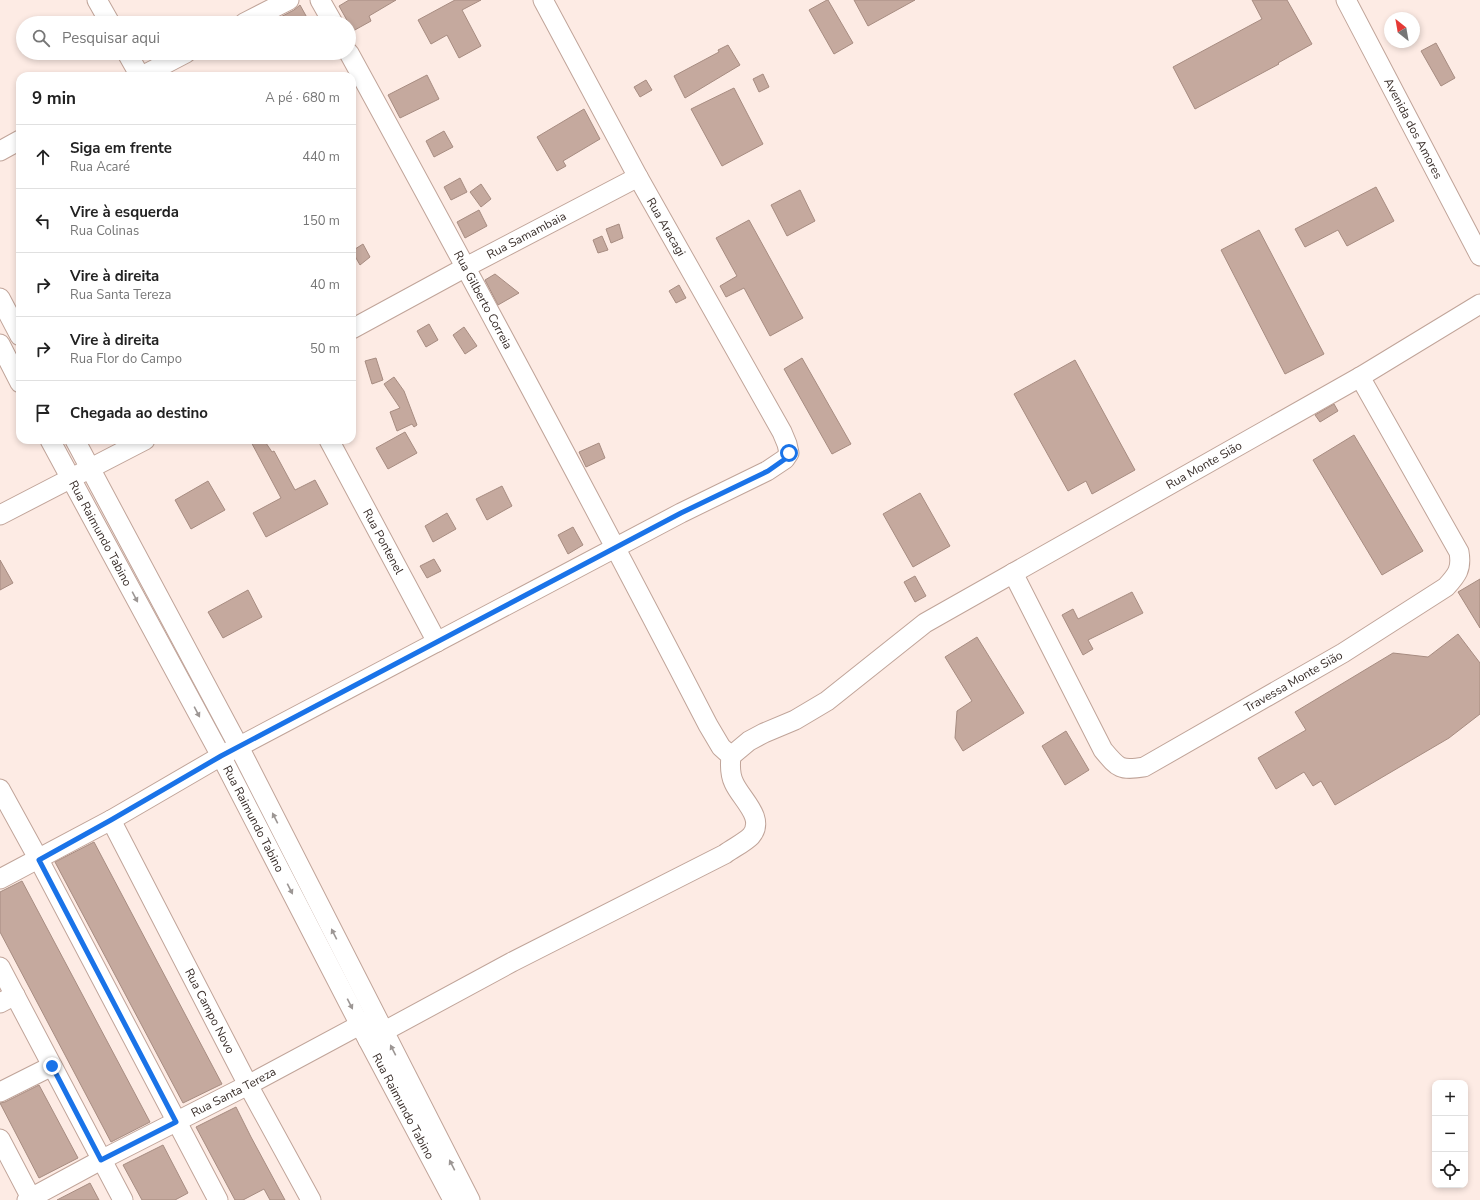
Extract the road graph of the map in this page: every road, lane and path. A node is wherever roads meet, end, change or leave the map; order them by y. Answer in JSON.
{"nodes":[{"id":1,"x":97,"y":0,"type":"edge"},
{"id":2,"x":289,"y":0,"type":"edge"},
{"id":3,"x":320,"y":0,"type":"edge"},
{"id":4,"x":543,"y":0,"type":"edge"},
{"id":5,"x":1346,"y":0,"type":"edge"},
{"id":6,"x":106,"y":16,"type":"edge"},
{"id":7,"x":258,"y":16,"type":"edge"},
{"id":8,"x":329,"y":16,"type":"edge"},
{"id":9,"x":131,"y":60,"type":"edge"},
{"id":10,"x":172,"y":60,"type":"edge"},
{"id":11,"x":353,"y":60,"type":"edge"},
{"id":12,"x":139,"y":72,"type":"edge"},
{"id":13,"x":149,"y":72,"type":"edge"},
{"id":14,"x":16,"y":142,"type":"edge"},
{"id":15,"x":0,"y":151,"type":"edge"},
{"id":16,"x":638,"y":177,"type":"junction"},
{"id":17,"x":1480,"y":256,"type":"edge"},
{"id":18,"x":466,"y":267,"type":"junction"},
{"id":19,"x":0,"y":298,"type":"edge"},
{"id":20,"x":1480,"y":304,"type":"edge"},
{"id":21,"x":356,"y":327,"type":"edge"},
{"id":22,"x":16,"y":328,"type":"edge"},
{"id":23,"x":0,"y":344,"type":"edge"},
{"id":24,"x":16,"y":375,"type":"edge"},
{"id":25,"x":1360,"y":377,"type":"junction"},
{"id":26,"x":52,"y":444,"type":"edge"},
{"id":27,"x":77,"y":444,"type":"edge"},
{"id":28,"x":138,"y":444,"type":"edge"},
{"id":29,"x":331,"y":444,"type":"edge"},
{"id":30,"x":91,"y":469,"type":"junction"},
{"id":31,"x":70,"y":478,"type":"junction"},
{"id":32,"x":0,"y":515,"type":"edge"},
{"id":33,"x":616,"y":548,"type":"junction"},
{"id":34,"x":1012,"y":573,"type":"junction"},
{"id":35,"x":437,"y":642,"type":"junction"},
{"id":36,"x":240,"y":747,"type":"junction"},
{"id":37,"x":221,"y":756,"type":"junction"},
{"id":38,"x":731,"y":756,"type":"junction"},
{"id":39,"x":0,"y":789,"type":"edge"},
{"id":40,"x":111,"y":820,"type":"junction"},
{"id":41,"x":39,"y":860,"type":"junction"},
{"id":42,"x":0,"y":879,"type":"edge"},
{"id":43,"x":0,"y":967,"type":"edge"},
{"id":44,"x":7,"y":999,"type":"edge"},
{"id":45,"x":372,"y":1028,"type":"junction"},
{"id":46,"x":52,"y":1066,"type":"junction"},
{"id":47,"x":248,"y":1085,"type":"junction"},
{"id":48,"x":0,"y":1092,"type":"edge"},
{"id":49,"x":176,"y":1122,"type":"junction"},
{"id":50,"x":0,"y":1139,"type":"edge"},
{"id":51,"x":101,"y":1160,"type":"junction"},
{"id":52,"x":30,"y":1199,"type":"edge"},
{"id":53,"x":122,"y":1200,"type":"edge"},
{"id":54,"x":218,"y":1200,"type":"edge"},
{"id":55,"x":311,"y":1200,"type":"edge"},
{"id":56,"x":453,"y":1200,"type":"edge"},
{"id":57,"x":470,"y":1200,"type":"edge"}],
"edges":[{"from":1,"to":6,"type":"street"},
{"from":2,"to":7,"type":"street"},
{"from":3,"to":8,"type":"street"},
{"from":4,"to":16,"type":"street","name":"Rua Aracagi"},
{"from":5,"to":17,"type":"street","name":"Avenida dos Amores"},
{"from":9,"to":12,"type":"street"},
{"from":10,"to":13,"type":"street"},
{"from":11,"to":18,"type":"street","name":"Rua Gilberto Correia"},
{"from":14,"to":15,"type":"street"},
{"from":16,"to":18,"type":"street","name":"Rua Samambaia"},
{"from":16,"to":33,"type":"street","name":"Rua Aracagi"},
{"from":18,"to":21,"type":"street","name":"Rua Samambaia"},
{"from":18,"to":33,"type":"street","name":"Rua Gilberto Correia"},
{"from":19,"to":22,"type":"street"},
{"from":20,"to":25,"type":"street","name":"Rua Monte Sião"},
{"from":23,"to":24,"type":"street"},
{"from":25,"to":34,"type":"street","name":"Rua Monte Sião"},
{"from":25,"to":34,"type":"street","name":"Travessa Monte Sião"},
{"from":26,"to":31,"type":"street","name":"Rua Raimundo Tabino"},
{"from":27,"to":30,"type":"street","name":"Rua Raimundo Tabino"},
{"from":28,"to":30,"type":"street"},
{"from":29,"to":35,"type":"street","name":"Rua Pontenel"},
{"from":30,"to":31,"type":"street"},
{"from":30,"to":36,"type":"street","name":"Rua Raimundo Tabino"},
{"from":31,"to":32,"type":"street"},
{"from":31,"to":37,"type":"street","name":"Rua Raimundo Tabino","one_way":true},
{"from":33,"to":35,"type":"street"},
{"from":33,"to":38,"type":"street","name":"Rua Gilberto Correia"},
{"from":34,"to":38,"type":"street","name":"Rua Monte Sião"},
{"from":35,"to":36,"type":"street"},
{"from":36,"to":37,"type":"street"},
{"from":45,"to":36,"type":"street","name":"Rua Raimundo Tabino","one_way":true},
{"from":37,"to":40,"type":"street"},
{"from":37,"to":45,"type":"street","name":"Rua Raimundo Tabino","one_way":true},
{"from":38,"to":45,"type":"street","name":"Rua Santa Tereza"},
{"from":39,"to":41,"type":"street"},
{"from":40,"to":41,"type":"street"},
{"from":40,"to":47,"type":"street","name":"Rua Campo Novo"},
{"from":41,"to":42,"type":"street"},
{"from":41,"to":49,"type":"street"},
{"from":43,"to":44,"type":"street"},
{"from":44,"to":46,"type":"street"},
{"from":45,"to":47,"type":"street","name":"Rua Santa Tereza"},
{"from":45,"to":56,"type":"street","name":"Rua Raimundo Tabino"},
{"from":57,"to":45,"type":"street","name":"Rua Raimundo Tabino","one_way":true},
{"from":46,"to":48,"type":"street"},
{"from":46,"to":51,"type":"street"},
{"from":47,"to":49,"type":"street","name":"Rua Santa Tereza"},
{"from":47,"to":55,"type":"street","name":"Rua Campo Novo"},
{"from":49,"to":51,"type":"street","name":"Rua Santa Tereza"},
{"from":49,"to":54,"type":"street"},
{"from":50,"to":52,"type":"street"},
{"from":51,"to":52,"type":"street","name":"Rua Santa Tereza"},
{"from":51,"to":53,"type":"street"}]}
